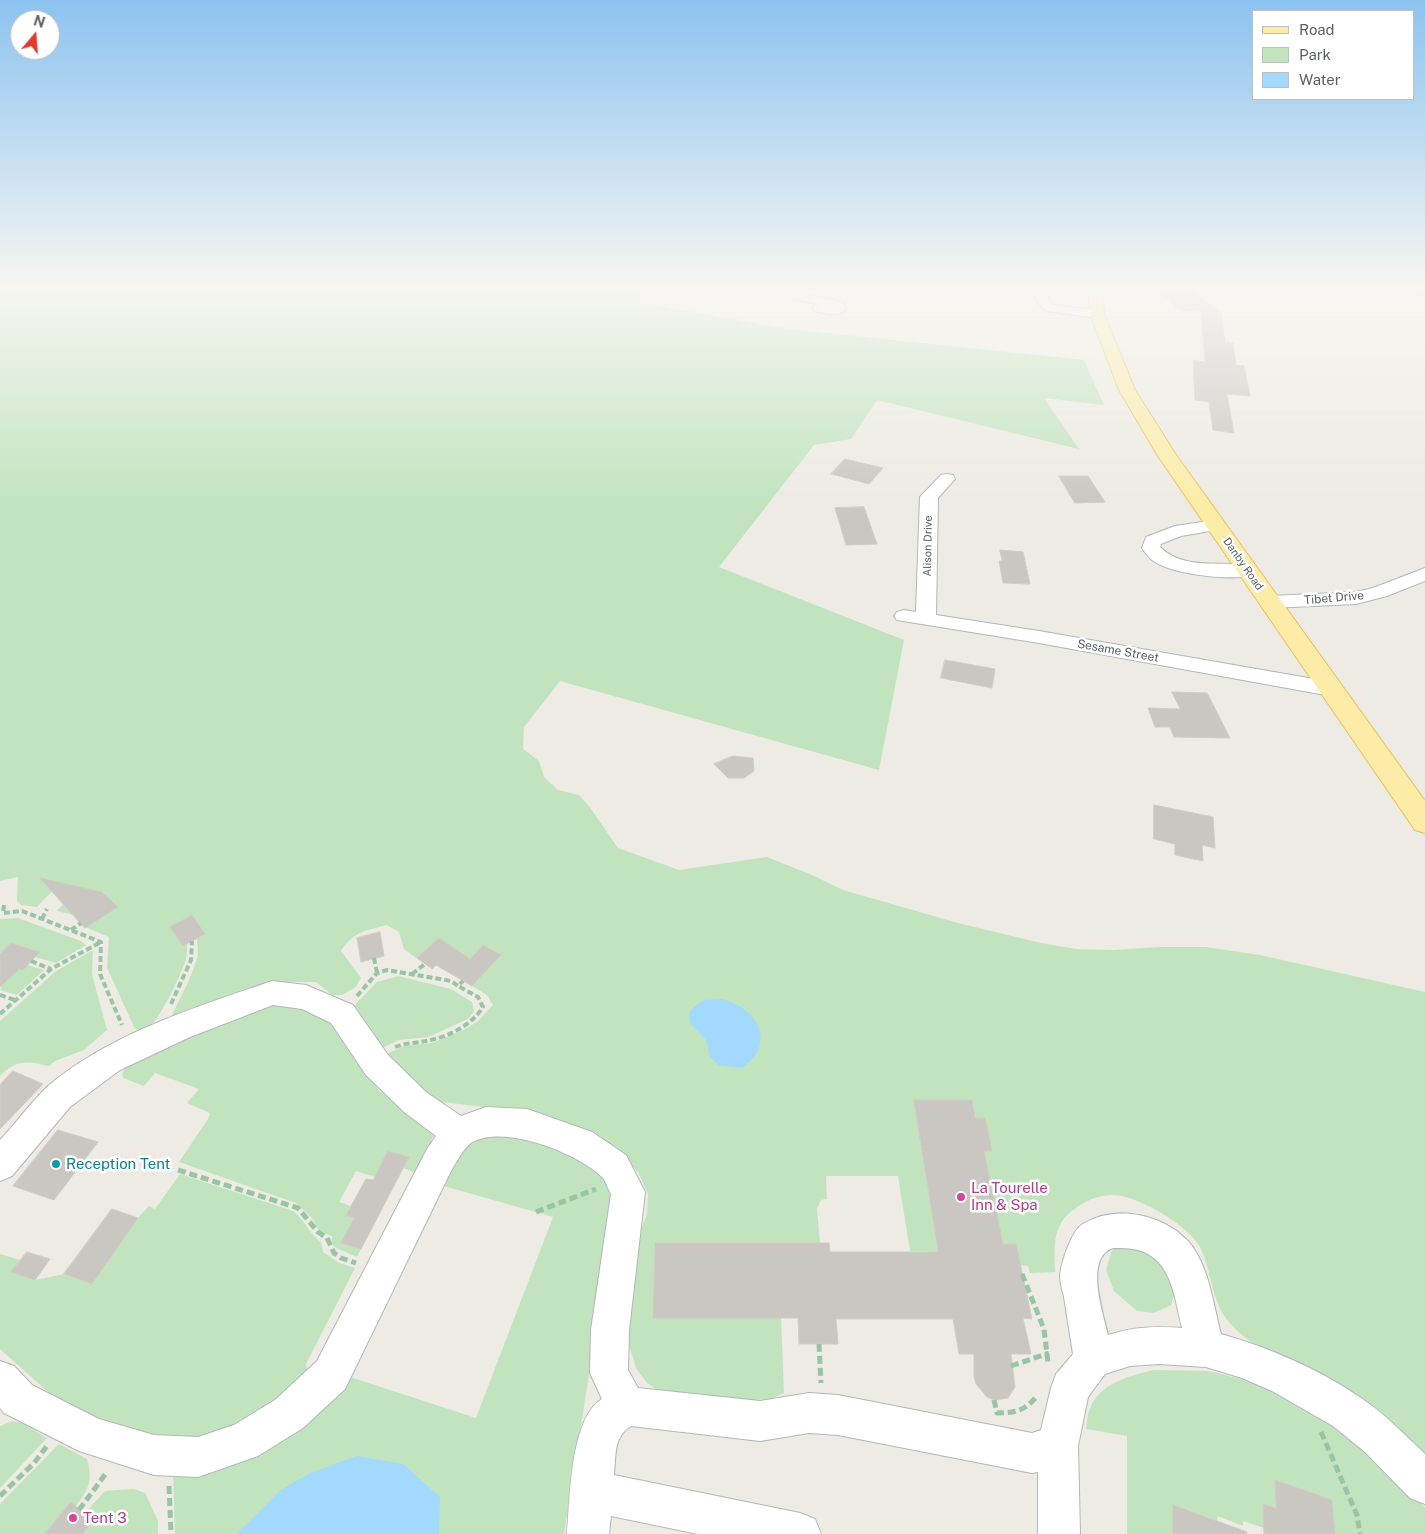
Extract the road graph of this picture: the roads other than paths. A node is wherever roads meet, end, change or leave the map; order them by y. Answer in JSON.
{"nodes":[{"id":1,"x":1115,"y":360,"type":"edge"},
{"id":2,"x":948,"y":479,"type":"dead end"},
{"id":3,"x":1216,"y":525,"type":"junction"},
{"id":4,"x":1248,"y":571,"type":"junction"},
{"id":5,"x":1425,"y":574,"type":"edge"},
{"id":6,"x":1270,"y":602,"type":"junction"},
{"id":7,"x":904,"y":616,"type":"dead end"},
{"id":8,"x":926,"y":620,"type":"junction"},
{"id":9,"x":1331,"y":689,"type":"junction"},
{"id":10,"x":1425,"y":822,"type":"edge"},
{"id":11,"x":458,"y":1133,"type":"junction"},
{"id":12,"x":0,"y":1166,"type":"edge"},
{"id":13,"x":1206,"y":1348,"type":"junction"},
{"id":14,"x":1093,"y":1359,"type":"junction"},
{"id":15,"x":0,"y":1380,"type":"edge"},
{"id":16,"x":627,"y":1406,"type":"junction"},
{"id":17,"x":1058,"y":1446,"type":"junction"},
{"id":18,"x":1425,"y":1484,"type":"edge"},
{"id":19,"x":591,"y":1491,"type":"junction"},
{"id":20,"x":588,"y":1534,"type":"edge"},
{"id":21,"x":800,"y":1534,"type":"edge"},
{"id":22,"x":1059,"y":1534,"type":"edge"}],
"edges":[{"from":1,"to":3,"type":"main road","name":"Danby Road"},
{"from":2,"to":8,"type":"street","name":"Alison Drive"},
{"from":3,"to":4,"type":"main road","name":"Danby Road"},
{"from":3,"to":4,"type":"street"},
{"from":4,"to":6,"type":"main road","name":"Danby Road"},
{"from":5,"to":6,"type":"street","name":"Tibet Drive"},
{"from":6,"to":9,"type":"main road","name":"Danby Road"},
{"from":7,"to":8,"type":"street","name":"Sesame Street"},
{"from":8,"to":9,"type":"street","name":"Sesame Street"},
{"from":9,"to":10,"type":"main road","name":"Danby Road"},
{"from":11,"to":12,"type":"street"},
{"from":11,"to":15,"type":"street"},
{"from":11,"to":16,"type":"street"},
{"from":13,"to":14,"type":"street"},
{"from":13,"to":14,"type":"street"},
{"from":13,"to":18,"type":"street"},
{"from":14,"to":17,"type":"street"},
{"from":16,"to":17,"type":"street"},
{"from":16,"to":19,"type":"street"},
{"from":17,"to":22,"type":"street"},
{"from":19,"to":20,"type":"street"},
{"from":19,"to":21,"type":"street"}]}
